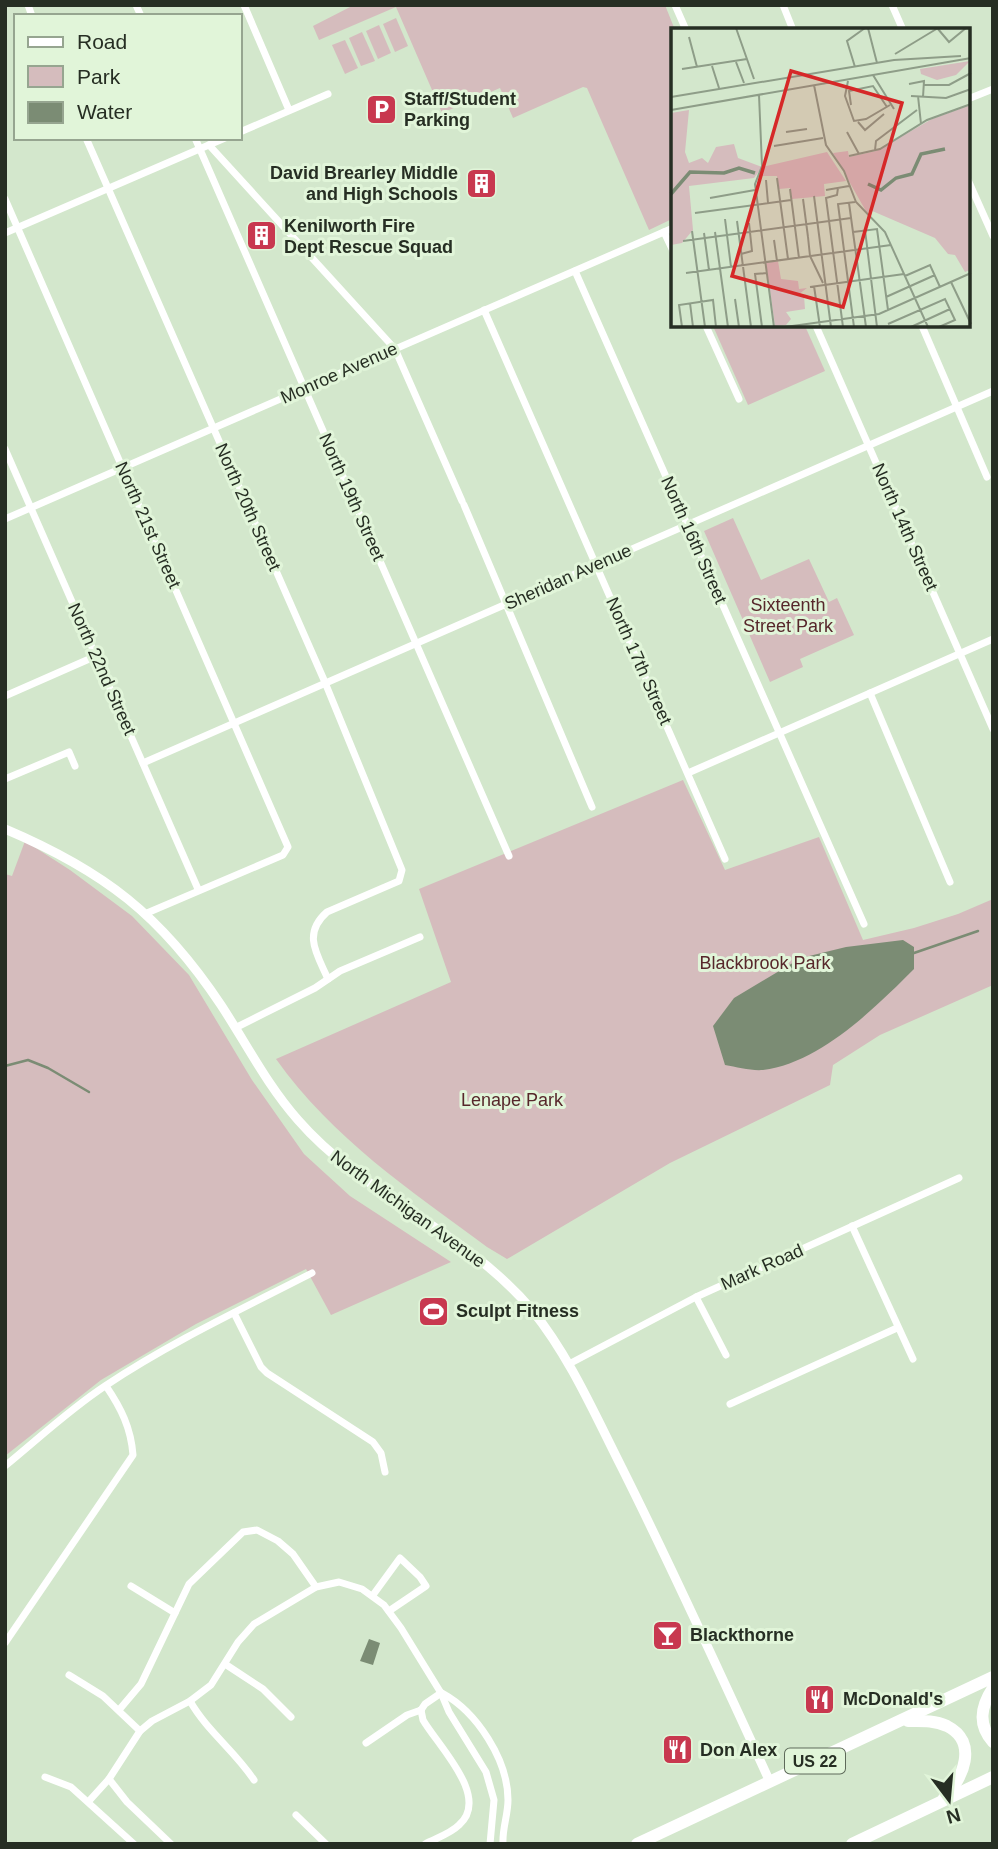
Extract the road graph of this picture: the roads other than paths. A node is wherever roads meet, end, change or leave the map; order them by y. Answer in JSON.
{"nodes":[{"id":1,"x":244,"y":5,"type":"edge"},
{"id":2,"x":675,"y":5,"type":"edge"},
{"id":3,"x":783,"y":5,"type":"edge"},
{"id":4,"x":892,"y":5,"type":"edge"},
{"id":5,"x":685,"y":28,"type":"edge"},
{"id":6,"x":792,"y":28,"type":"edge"},
{"id":7,"x":902,"y":28,"type":"edge"},
{"id":8,"x":993,"y":89,"type":"edge"},
{"id":9,"x":328,"y":94,"type":"dead end"},
{"id":10,"x":970,"y":98,"type":"edge"},
{"id":11,"x":289,"y":110,"type":"junction"},
{"id":12,"x":242,"y":131,"type":"edge"},
{"id":13,"x":87,"y":140,"type":"edge"},
{"id":14,"x":196,"y":140,"type":"edge"},
{"id":15,"x":220,"y":140,"type":"edge"},
{"id":16,"x":209,"y":145,"type":"junction"},
{"id":17,"x":200,"y":149,"type":"junction"},
{"id":18,"x":970,"y":184,"type":"edge"},
{"id":19,"x":107,"y":189,"type":"junction"},
{"id":20,"x":5,"y":199,"type":"edge"},
{"id":21,"x":978,"y":201,"type":"junction"},
{"id":22,"x":970,"y":205,"type":"edge"},
{"id":23,"x":18,"y":227,"type":"junction"},
{"id":24,"x":671,"y":229,"type":"edge"},
{"id":25,"x":664,"y":232,"type":"junction"},
{"id":26,"x":5,"y":233,"type":"edge"},
{"id":27,"x":993,"y":236,"type":"edge"},
{"id":28,"x":671,"y":247,"type":"edge"},
{"id":29,"x":575,"y":271,"type":"junction"},
{"id":30,"x":484,"y":310,"type":"junction"},
{"id":31,"x":706,"y":327,"type":"edge"},
{"id":32,"x":816,"y":327,"type":"edge"},
{"id":33,"x":922,"y":327,"type":"edge"},
{"id":34,"x":395,"y":349,"type":"junction"},
{"id":35,"x":304,"y":388,"type":"junction"},
{"id":36,"x":993,"y":391,"type":"edge"},
{"id":37,"x":739,"y":399,"type":"dead end"},
{"id":38,"x":957,"y":407,"type":"junction"},
{"id":39,"x":213,"y":428,"type":"junction"},
{"id":40,"x":869,"y":445,"type":"junction"},
{"id":41,"x":5,"y":449,"type":"edge"},
{"id":42,"x":123,"y":468,"type":"junction"},
{"id":43,"x":987,"y":477,"type":"dead end"},
{"id":44,"x":31,"y":508,"type":"junction"},
{"id":45,"x":5,"y":519,"type":"edge"},
{"id":46,"x":687,"y":525,"type":"junction"},
{"id":47,"x":596,"y":565,"type":"junction"},
{"id":48,"x":507,"y":603,"type":"junction"},
{"id":49,"x":993,"y":639,"type":"edge"},
{"id":50,"x":416,"y":643,"type":"junction"},
{"id":51,"x":960,"y":653,"type":"junction"},
{"id":52,"x":96,"y":656,"type":"junction"},
{"id":53,"x":325,"y":683,"type":"junction"},
{"id":54,"x":870,"y":693,"type":"junction"},
{"id":55,"x":5,"y":696,"type":"edge"},
{"id":56,"x":234,"y":723,"type":"junction"},
{"id":57,"x":993,"y":729,"type":"edge"},
{"id":58,"x":779,"y":733,"type":"junction"},
{"id":59,"x":143,"y":763,"type":"junction"},
{"id":60,"x":75,"y":766,"type":"dead end"},
{"id":61,"x":688,"y":773,"type":"junction"},
{"id":62,"x":5,"y":779,"type":"edge"},
{"id":63,"x":592,"y":807,"type":"dead end"},
{"id":64,"x":5,"y":829,"type":"edge"},
{"id":65,"x":509,"y":856,"type":"dead end"},
{"id":66,"x":725,"y":859,"type":"dead end"},
{"id":67,"x":950,"y":882,"type":"dead end"},
{"id":68,"x":198,"y":889,"type":"junction"},
{"id":69,"x":147,"y":913,"type":"junction"},
{"id":70,"x":864,"y":924,"type":"dead end"},
{"id":71,"x":420,"y":937,"type":"dead end"},
{"id":72,"x":328,"y":979,"type":"junction"},
{"id":73,"x":235,"y":1028,"type":"junction"},
{"id":74,"x":959,"y":1178,"type":"dead end"},
{"id":75,"x":852,"y":1226,"type":"junction"},
{"id":76,"x":312,"y":1273,"type":"dead end"},
{"id":77,"x":696,"y":1297,"type":"junction"},
{"id":78,"x":234,"y":1313,"type":"junction"},
{"id":79,"x":897,"y":1328,"type":"junction"},
{"id":80,"x":726,"y":1355,"type":"dead end"},
{"id":81,"x":913,"y":1359,"type":"dead end"},
{"id":82,"x":569,"y":1364,"type":"junction"},
{"id":83,"x":106,"y":1386,"type":"junction"},
{"id":84,"x":730,"y":1404,"type":"dead end"},
{"id":85,"x":5,"y":1466,"type":"edge"},
{"id":86,"x":385,"y":1472,"type":"dead end"},
{"id":87,"x":131,"y":1586,"type":"dead end"},
{"id":88,"x":316,"y":1587,"type":"junction"},
{"id":89,"x":373,"y":1595,"type":"junction"},
{"id":90,"x":389,"y":1611,"type":"junction"},
{"id":91,"x":175,"y":1613,"type":"junction"},
{"id":92,"x":5,"y":1643,"type":"edge"},
{"id":93,"x":225,"y":1664,"type":"junction"},
{"id":94,"x":69,"y":1675,"type":"dead end"},
{"id":95,"x":993,"y":1677,"type":"edge"},
{"id":96,"x":993,"y":1688,"type":"edge"},
{"id":97,"x":441,"y":1693,"type":"junction"},
{"id":98,"x":190,"y":1701,"type":"junction"},
{"id":99,"x":119,"y":1710,"type":"junction"},
{"id":100,"x":421,"y":1710,"type":"junction"},
{"id":101,"x":291,"y":1717,"type":"dead end"},
{"id":102,"x":902,"y":1721,"type":"junction"},
{"id":103,"x":140,"y":1731,"type":"junction"},
{"id":104,"x":993,"y":1742,"type":"edge"},
{"id":105,"x":366,"y":1743,"type":"dead end"},
{"id":106,"x":46,"y":1777,"type":"dead end"},
{"id":107,"x":993,"y":1777,"type":"edge"},
{"id":108,"x":108,"y":1779,"type":"junction"},
{"id":109,"x":254,"y":1780,"type":"dead end"},
{"id":110,"x":770,"y":1782,"type":"junction"},
{"id":111,"x":89,"y":1801,"type":"junction"},
{"id":112,"x":939,"y":1803,"type":"junction"},
{"id":113,"x":296,"y":1815,"type":"dead end"},
{"id":114,"x":134,"y":1844,"type":"edge"},
{"id":115,"x":171,"y":1844,"type":"edge"},
{"id":116,"x":326,"y":1844,"type":"edge"},
{"id":117,"x":425,"y":1844,"type":"edge"},
{"id":118,"x":490,"y":1844,"type":"edge"},
{"id":119,"x":503,"y":1844,"type":"edge"},
{"id":120,"x":637,"y":1844,"type":"edge"},
{"id":121,"x":852,"y":1844,"type":"edge"}],
"edges":[{"from":1,"to":11,"type":"street"},
{"from":2,"to":5,"type":"street"},
{"from":3,"to":6,"type":"street"},
{"from":4,"to":7,"type":"street"},
{"from":8,"to":10,"type":"street"},
{"from":9,"to":11,"type":"street"},
{"from":11,"to":12,"type":"street"},
{"from":13,"to":19,"type":"street","name":"North 20th Street"},
{"from":14,"to":17,"type":"street","name":"North 19th Street"},
{"from":15,"to":16,"type":"street"},
{"from":16,"to":17,"type":"street"},
{"from":16,"to":34,"type":"street"},
{"from":17,"to":19,"type":"street"},
{"from":17,"to":35,"type":"street","name":"North 19th Street"},
{"from":18,"to":21,"type":"street"},
{"from":19,"to":23,"type":"street"},
{"from":19,"to":39,"type":"street","name":"North 20th Street"},
{"from":20,"to":23,"type":"street","name":"North 21st Street"},
{"from":21,"to":22,"type":"street"},
{"from":21,"to":27,"type":"street"},
{"from":23,"to":26,"type":"street"},
{"from":23,"to":42,"type":"street","name":"North 21st Street"},
{"from":24,"to":25,"type":"street","name":"Monroe Avenue"},
{"from":25,"to":28,"type":"street"},
{"from":25,"to":29,"type":"street","name":"Monroe Avenue"},
{"from":29,"to":30,"type":"street","name":"Monroe Avenue"},
{"from":29,"to":46,"type":"street","name":"North 16th Street"},
{"from":30,"to":34,"type":"street","name":"Monroe Avenue"},
{"from":30,"to":47,"type":"street","name":"North 17th Street"},
{"from":31,"to":37,"type":"street"},
{"from":32,"to":40,"type":"street","name":"North 14th Street"},
{"from":33,"to":38,"type":"street"},
{"from":34,"to":35,"type":"street","name":"Monroe Avenue"},
{"from":34,"to":48,"type":"street"},
{"from":35,"to":39,"type":"street","name":"Monroe Avenue"},
{"from":35,"to":50,"type":"street","name":"North 19th Street"},
{"from":36,"to":38,"type":"street","name":"Sheridan Avenue"},
{"from":38,"to":40,"type":"street","name":"Sheridan Avenue"},
{"from":38,"to":43,"type":"street"},
{"from":39,"to":42,"type":"street","name":"Monroe Avenue"},
{"from":39,"to":53,"type":"street","name":"North 20th Street"},
{"from":40,"to":46,"type":"street","name":"Sheridan Avenue"},
{"from":40,"to":51,"type":"street","name":"North 14th Street"},
{"from":41,"to":44,"type":"street","name":"North 22nd Street"},
{"from":42,"to":44,"type":"street","name":"Monroe Avenue"},
{"from":42,"to":56,"type":"street","name":"North 21st Street"},
{"from":44,"to":45,"type":"street","name":"Monroe Avenue"},
{"from":44,"to":52,"type":"street","name":"North 22nd Street"},
{"from":46,"to":47,"type":"street","name":"Sheridan Avenue"},
{"from":46,"to":58,"type":"street","name":"North 16th Street"},
{"from":47,"to":48,"type":"street","name":"Sheridan Avenue"},
{"from":47,"to":61,"type":"street","name":"North 17th Street"},
{"from":48,"to":50,"type":"street","name":"Sheridan Avenue"},
{"from":48,"to":63,"type":"street"},
{"from":49,"to":51,"type":"street"},
{"from":50,"to":53,"type":"street","name":"Sheridan Avenue"},
{"from":50,"to":65,"type":"street","name":"North 19th Street"},
{"from":51,"to":54,"type":"street"},
{"from":51,"to":57,"type":"street","name":"North 14th Street"},
{"from":52,"to":55,"type":"street"},
{"from":52,"to":59,"type":"street","name":"North 22nd Street"},
{"from":53,"to":56,"type":"street","name":"Sheridan Avenue"},
{"from":53,"to":72,"type":"street","name":"North 20th Street"},
{"from":54,"to":58,"type":"street"},
{"from":54,"to":67,"type":"street"},
{"from":56,"to":59,"type":"street","name":"Sheridan Avenue"},
{"from":56,"to":68,"type":"street","name":"North 21st Street"},
{"from":58,"to":61,"type":"street"},
{"from":58,"to":70,"type":"street","name":"North 16th Street"},
{"from":59,"to":68,"type":"street","name":"North 22nd Street"},
{"from":60,"to":62,"type":"street"},
{"from":61,"to":66,"type":"street","name":"North 17th Street"},
{"from":64,"to":69,"type":"street","name":"North Michigan Avenue"},
{"from":68,"to":69,"type":"street"},
{"from":69,"to":73,"type":"street","name":"North Michigan Avenue"},
{"from":71,"to":72,"type":"street"},
{"from":72,"to":73,"type":"street"},
{"from":73,"to":82,"type":"street","name":"North Michigan Avenue"},
{"from":74,"to":75,"type":"street","name":"Mark Road"},
{"from":75,"to":77,"type":"street","name":"Mark Road"},
{"from":75,"to":79,"type":"street"},
{"from":76,"to":78,"type":"street"},
{"from":77,"to":80,"type":"street"},
{"from":77,"to":82,"type":"street","name":"Mark Road"},
{"from":78,"to":83,"type":"street"},
{"from":78,"to":86,"type":"street"},
{"from":79,"to":81,"type":"street"},
{"from":79,"to":84,"type":"street"},
{"from":82,"to":110,"type":"street","name":"North Michigan Avenue"},
{"from":83,"to":85,"type":"street"},
{"from":83,"to":92,"type":"street"},
{"from":87,"to":91,"type":"street"},
{"from":88,"to":89,"type":"street"},
{"from":88,"to":91,"type":"street"},
{"from":88,"to":93,"type":"street"},
{"from":89,"to":90,"type":"street"},
{"from":89,"to":90,"type":"street"},
{"from":90,"to":97,"type":"street"},
{"from":91,"to":99,"type":"street"},
{"from":93,"to":98,"type":"street"},
{"from":93,"to":101,"type":"street"},
{"from":94,"to":99,"type":"street"},
{"from":95,"to":102,"type":"highway","number":"US 22"},
{"from":96,"to":104,"type":"highway"},
{"from":97,"to":100,"type":"street"},
{"from":97,"to":118,"type":"street"},
{"from":97,"to":119,"type":"street"},
{"from":98,"to":103,"type":"street"},
{"from":98,"to":109,"type":"street"},
{"from":99,"to":103,"type":"street"},
{"from":100,"to":105,"type":"street"},
{"from":100,"to":117,"type":"street"},
{"from":102,"to":110,"type":"highway","number":"US 22"},
{"from":102,"to":112,"type":"highway"},
{"from":103,"to":108,"type":"street"},
{"from":106,"to":111,"type":"street"},
{"from":107,"to":112,"type":"highway"},
{"from":108,"to":111,"type":"street"},
{"from":108,"to":115,"type":"street"},
{"from":110,"to":120,"type":"highway","number":"US 22"},
{"from":111,"to":114,"type":"street"},
{"from":112,"to":121,"type":"highway"},
{"from":113,"to":116,"type":"street"}]}
